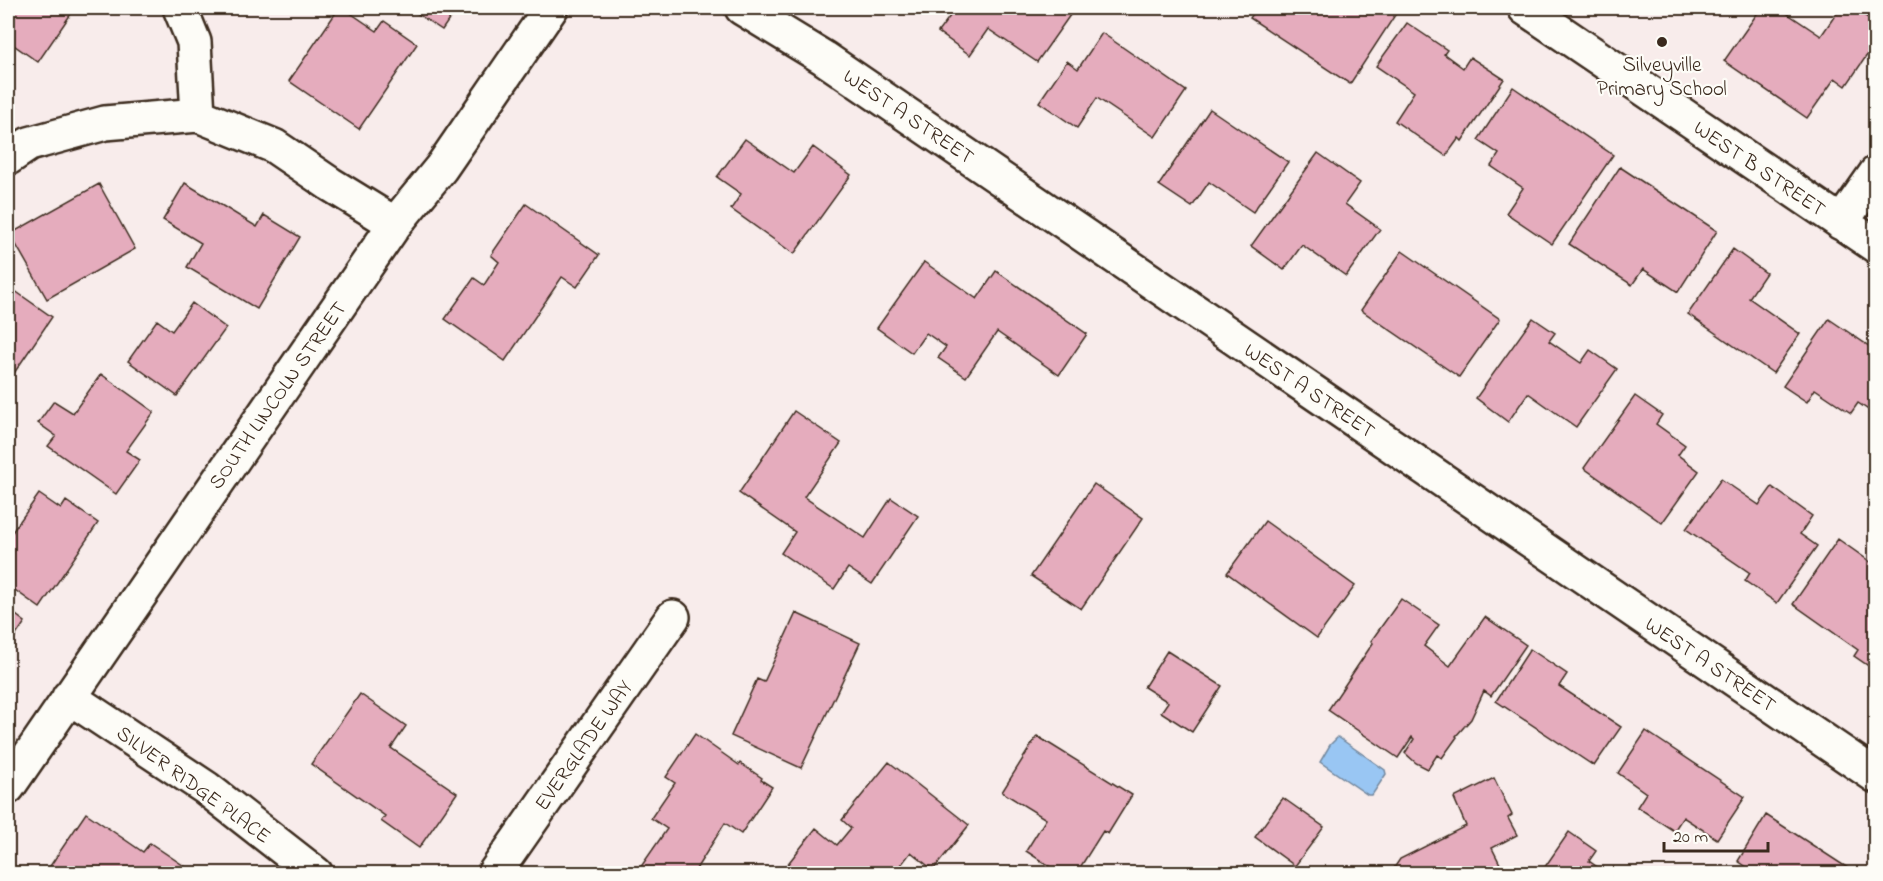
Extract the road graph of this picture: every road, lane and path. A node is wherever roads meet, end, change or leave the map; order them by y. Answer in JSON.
{"nodes":[{"id":1,"x":180,"y":8,"type":"edge"},
{"id":2,"x":551,"y":8,"type":"edge"},
{"id":3,"x":742,"y":8,"type":"edge"},
{"id":4,"x":1525,"y":8,"type":"edge"},
{"id":5,"x":198,"y":115,"type":"junction"},
{"id":6,"x":8,"y":158,"type":"edge"},
{"id":7,"x":1875,"y":173,"type":"edge"},
{"id":8,"x":1841,"y":223,"type":"junction"},
{"id":9,"x":395,"y":224,"type":"junction"},
{"id":10,"x":1875,"y":246,"type":"edge"},
{"id":11,"x":673,"y":617,"type":"dead end"},
{"id":12,"x":69,"y":697,"type":"junction"},
{"id":13,"x":1875,"y":776,"type":"edge"},
{"id":14,"x":8,"y":787,"type":"edge"},
{"id":15,"x":316,"y":873,"type":"edge"},
{"id":16,"x":494,"y":873,"type":"edge"}],
"edges":[{"from":1,"to":5,"type":"street"},
{"from":2,"to":9,"type":"street","name":"SOUTH LINCOLN STREET"},
{"from":3,"to":13,"type":"street","name":"WEST A STREET"},
{"from":4,"to":8,"type":"street","name":"WEST B STREET"},
{"from":5,"to":6,"type":"street"},
{"from":5,"to":9,"type":"street"},
{"from":7,"to":8,"type":"street"},
{"from":8,"to":10,"type":"street","name":"WEST B STREET"},
{"from":9,"to":12,"type":"street","name":"SOUTH LINCOLN STREET"},
{"from":11,"to":16,"type":"street","name":"EVERGLADE WAY"},
{"from":12,"to":14,"type":"street","name":"SOUTH LINCOLN STREET"},
{"from":12,"to":15,"type":"street","name":"SILVER RIDGE PLACE"}]}
